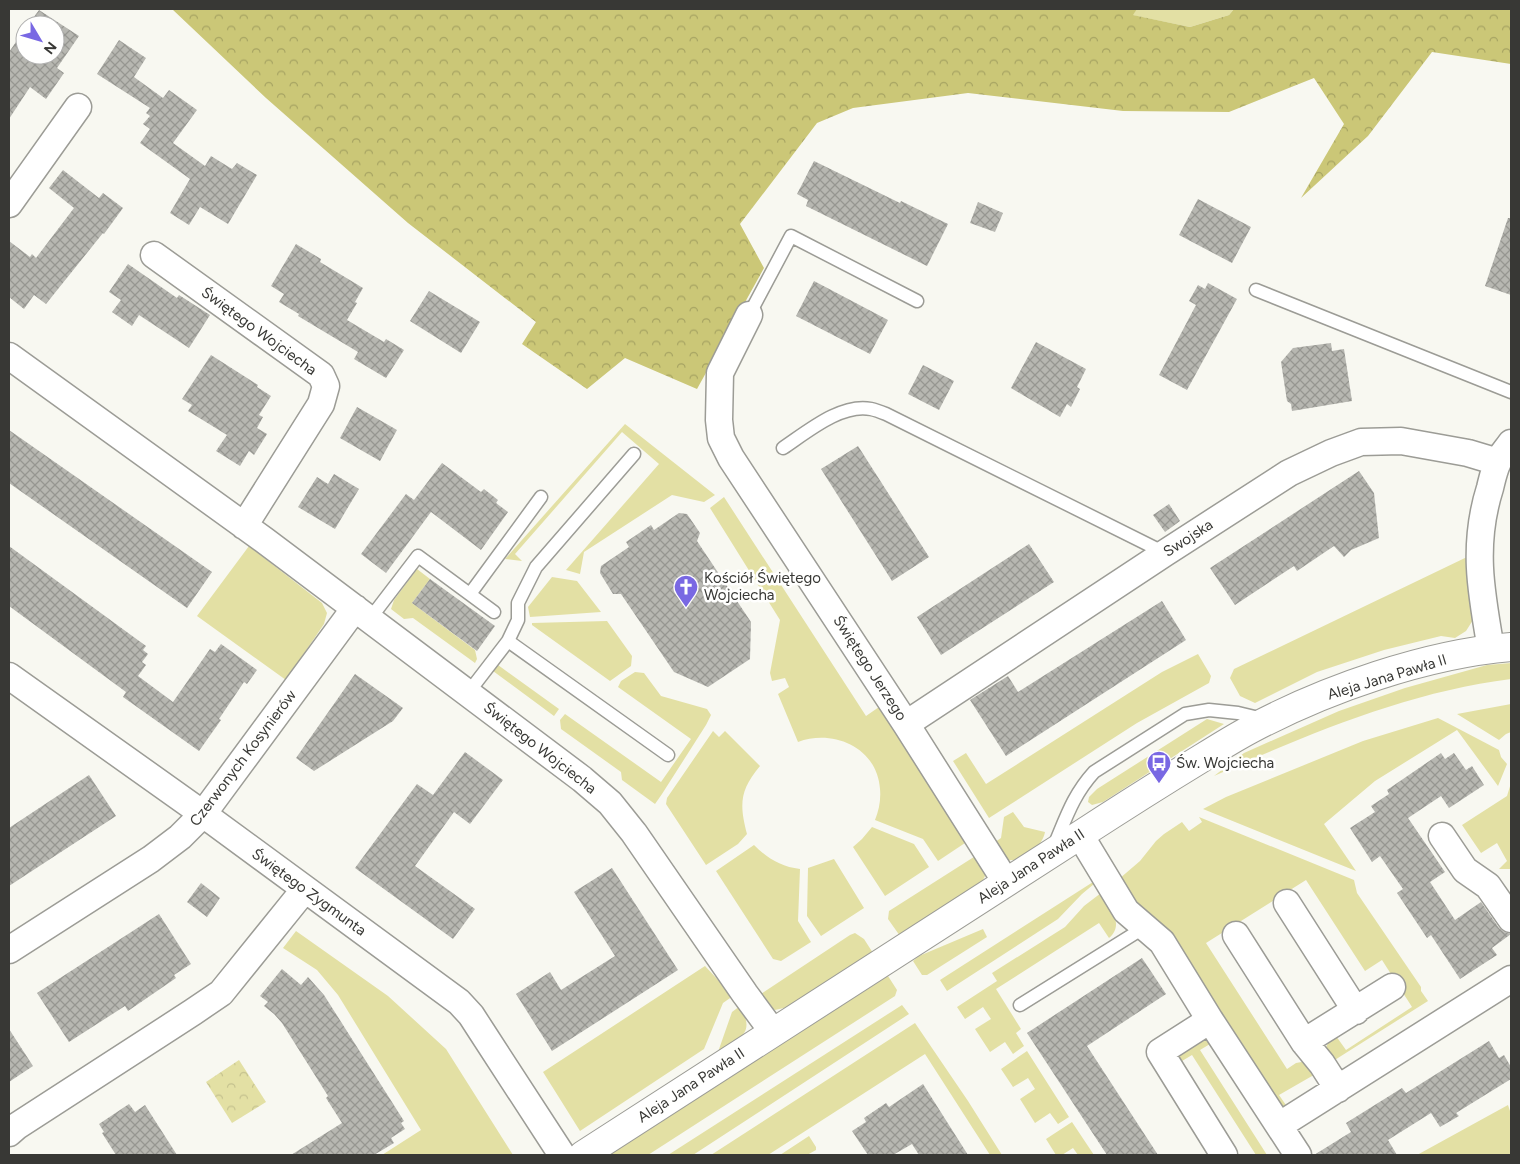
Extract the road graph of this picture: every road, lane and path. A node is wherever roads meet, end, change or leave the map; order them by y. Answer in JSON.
{"nodes":[{"id":1,"x":78,"y":107,"type":"dead end"},
{"id":2,"x":9,"y":204,"type":"edge"},
{"id":3,"x":154,"y":255,"type":"dead end"},
{"id":4,"x":1256,"y":290,"type":"dead end"},
{"id":5,"x":917,"y":302,"type":"dead end"},
{"id":6,"x":749,"y":315,"type":"joint"},
{"id":7,"x":9,"y":356,"type":"edge"},
{"id":8,"x":1511,"y":392,"type":"edge"},
{"id":9,"x":783,"y":448,"type":"dead end"},
{"id":10,"x":1504,"y":452,"type":"edge"},
{"id":11,"x":634,"y":454,"type":"dead end"},
{"id":12,"x":541,"y":496,"type":"dead end"},
{"id":13,"x":244,"y":526,"type":"junction"},
{"id":14,"x":1165,"y":553,"type":"junction"},
{"id":15,"x":470,"y":594,"type":"junction"},
{"id":16,"x":494,"y":612,"type":"dead end"},
{"id":17,"x":362,"y":614,"type":"junction"},
{"id":18,"x":508,"y":641,"type":"junction"},
{"id":19,"x":1501,"y":648,"type":"edge"},
{"id":20,"x":9,"y":676,"type":"edge"},
{"id":21,"x":468,"y":693,"type":"junction"},
{"id":22,"x":1268,"y":720,"type":"junction"},
{"id":23,"x":906,"y":724,"type":"junction"},
{"id":24,"x":668,"y":755,"type":"dead end"},
{"id":25,"x":203,"y":814,"type":"junction"},
{"id":26,"x":1080,"y":835,"type":"junction"},
{"id":27,"x":1442,"y":836,"type":"dead end"},
{"id":28,"x":1052,"y":854,"type":"junction"},
{"id":29,"x":1006,"y":882,"type":"junction"},
{"id":30,"x":305,"y":889,"type":"junction"},
{"id":31,"x":1287,"y":903,"type":"dead end"},
{"id":32,"x":1511,"y":919,"type":"edge"},
{"id":33,"x":1145,"y":927,"type":"junction"},
{"id":34,"x":1236,"y":935,"type":"dead end"},
{"id":35,"x":9,"y":950,"type":"edge"},
{"id":36,"x":1511,"y":979,"type":"edge"},
{"id":37,"x":1392,"y":987,"type":"dead end"},
{"id":38,"x":1020,"y":1004,"type":"dead end"},
{"id":39,"x":1356,"y":1011,"type":"junction"},
{"id":40,"x":1210,"y":1020,"type":"junction"},
{"id":41,"x":773,"y":1032,"type":"junction"},
{"id":42,"x":1304,"y":1042,"type":"junction"},
{"id":43,"x":1338,"y":1089,"type":"junction"},
{"id":44,"x":1280,"y":1125,"type":"junction"},
{"id":45,"x":9,"y":1133,"type":"edge"},
{"id":46,"x":562,"y":1155,"type":"edge"},
{"id":47,"x":583,"y":1155,"type":"edge"},
{"id":48,"x":1224,"y":1155,"type":"edge"},
{"id":49,"x":1298,"y":1155,"type":"edge"}],
"edges":[{"from":1,"to":2,"type":"street"},
{"from":3,"to":13,"type":"street","name":"Świętego Wojciecha"},
{"from":4,"to":8,"type":"lane"},
{"from":5,"to":6,"type":"lane"},
{"from":6,"to":23,"type":"street","name":"Świętego Jerzego"},
{"from":7,"to":13,"type":"street","name":"Świętego Wojciecha"},
{"from":9,"to":14,"type":"lane"},
{"from":10,"to":14,"type":"street","name":"Swojska"},
{"from":10,"to":19,"type":"street","name":"Swojska"},
{"from":11,"to":18,"type":"lane"},
{"from":12,"to":15,"type":"lane"},
{"from":13,"to":17,"type":"street","name":"Świętego Wojciecha"},
{"from":14,"to":23,"type":"street","name":"Swojska"},
{"from":15,"to":16,"type":"lane"},
{"from":15,"to":17,"type":"lane"},
{"from":17,"to":21,"type":"street","name":"Świętego Wojciecha"},
{"from":17,"to":25,"type":"street","name":"Czerwonych Kosynierów"},
{"from":18,"to":21,"type":"lane"},
{"from":18,"to":24,"type":"lane"},
{"from":19,"to":22,"type":"street","name":"Aleja Jana Pawła II"},
{"from":20,"to":25,"type":"street","name":"Świętego Zygmunta"},
{"from":21,"to":41,"type":"street","name":"Świętego Wojciecha"},
{"from":22,"to":26,"type":"street","name":"Aleja Jana Pawła II"},
{"from":22,"to":28,"type":"lane"},
{"from":23,"to":29,"type":"street","name":"Świętego Jerzego"},
{"from":25,"to":30,"type":"street","name":"Świętego Zygmunta"},
{"from":25,"to":35,"type":"street","name":"Czerwonych Kosynierów"},
{"from":26,"to":28,"type":"street","name":"Aleja Jana Pawła II"},
{"from":26,"to":33,"type":"street"},
{"from":27,"to":32,"type":"street"},
{"from":28,"to":29,"type":"street","name":"Aleja Jana Pawła II"},
{"from":29,"to":41,"type":"street","name":"Aleja Jana Pawła II"},
{"from":30,"to":45,"type":"street"},
{"from":30,"to":46,"type":"street","name":"Świętego Zygmunta"},
{"from":31,"to":39,"type":"street"},
{"from":33,"to":38,"type":"lane"},
{"from":33,"to":40,"type":"street"},
{"from":34,"to":42,"type":"street"},
{"from":36,"to":43,"type":"street"},
{"from":37,"to":39,"type":"street"},
{"from":39,"to":42,"type":"street"},
{"from":40,"to":44,"type":"street"},
{"from":40,"to":48,"type":"street"},
{"from":41,"to":47,"type":"street","name":"Aleja Jana Pawła II"},
{"from":42,"to":43,"type":"street"},
{"from":43,"to":44,"type":"street"},
{"from":44,"to":49,"type":"street"}]}
